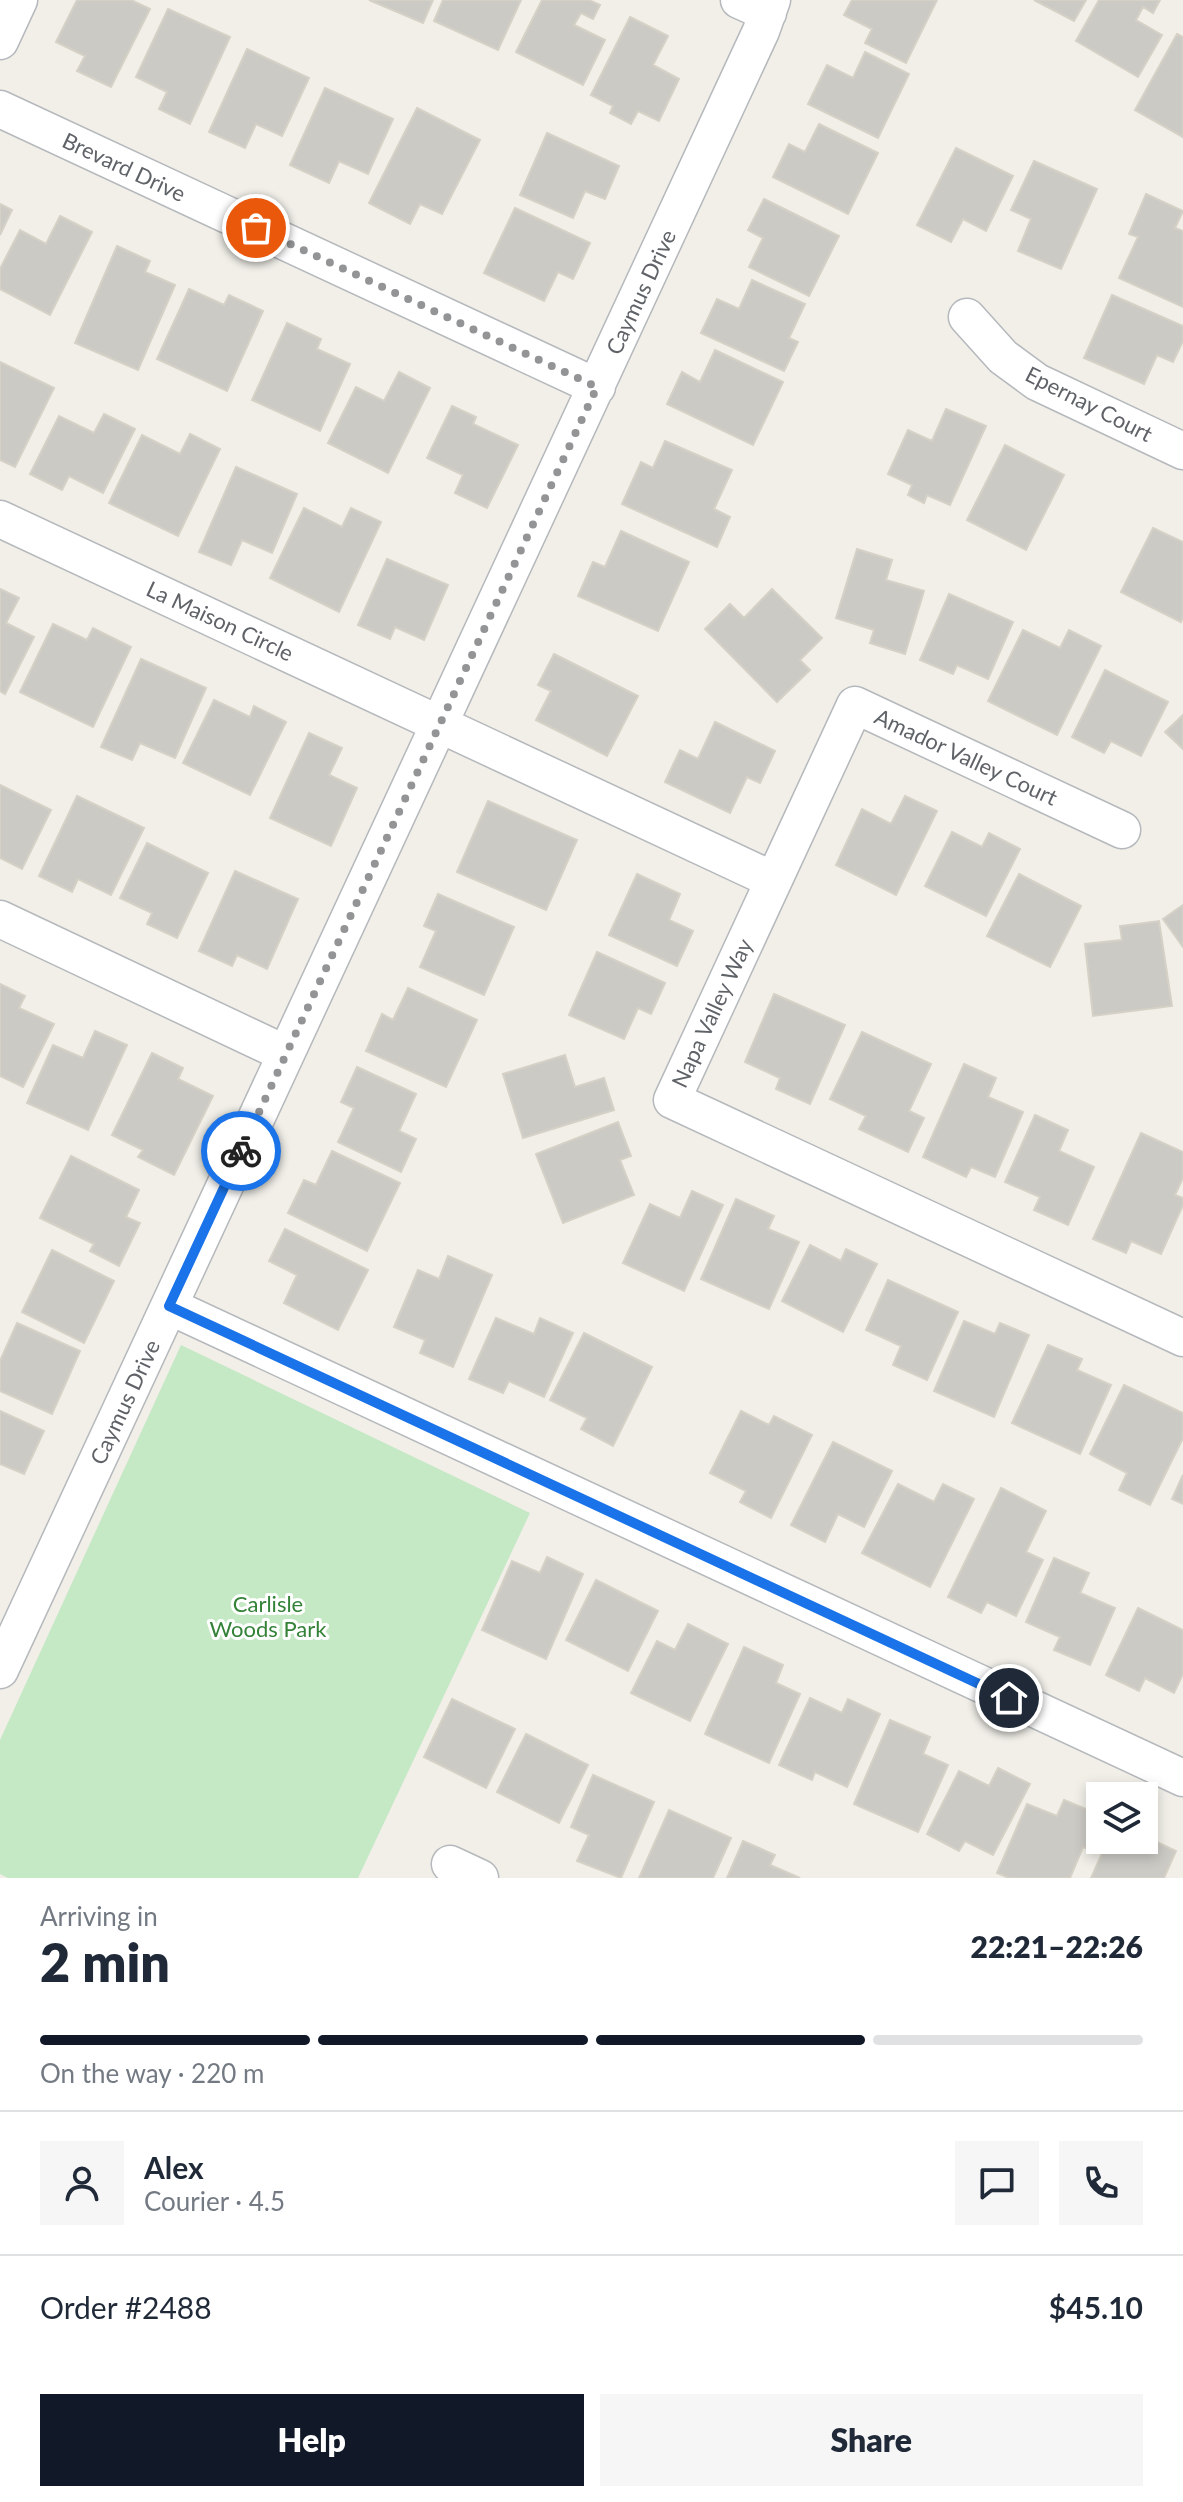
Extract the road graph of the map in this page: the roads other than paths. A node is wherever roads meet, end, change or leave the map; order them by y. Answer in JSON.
{"nodes":[{"id":1,"x":19,"y":0,"type":"edge"},
{"id":2,"x":760,"y":4,"type":"edge"},
{"id":3,"x":0,"y":41,"type":"edge"},
{"id":4,"x":0,"y":109,"type":"edge"},
{"id":5,"x":967,"y":317,"type":"dead end"},
{"id":6,"x":597,"y":387,"type":"junction"},
{"id":7,"x":1183,"y":451,"type":"edge"},
{"id":8,"x":0,"y":519,"type":"edge"},
{"id":9,"x":440,"y":724,"type":"junction"},
{"id":10,"x":1122,"y":830,"type":"dead end"},
{"id":11,"x":773,"y":880,"type":"junction"},
{"id":12,"x":0,"y":919,"type":"edge"},
{"id":13,"x":286,"y":1054,"type":"junction"},
{"id":14,"x":169,"y":1306,"type":"junction"},
{"id":15,"x":1183,"y":1338,"type":"edge"},
{"id":16,"x":0,"y":1670,"type":"edge"},
{"id":17,"x":1183,"y":1778,"type":"edge"}],
"edges":[{"from":1,"to":3,"type":"street"},
{"from":2,"to":6,"type":"street","name":"Caymus Drive"},
{"from":4,"to":6,"type":"street","name":"Brevard Drive"},
{"from":5,"to":7,"type":"street","name":"Epernay Court"},
{"from":6,"to":9,"type":"street","name":"Caymus Drive"},
{"from":8,"to":9,"type":"street","name":"La Maison Circle"},
{"from":9,"to":11,"type":"street"},
{"from":9,"to":13,"type":"street","name":"Caymus Drive"},
{"from":10,"to":11,"type":"street","name":"Amador Valley Court"},
{"from":11,"to":15,"type":"street","name":"Napa Valley Way"},
{"from":12,"to":13,"type":"street"},
{"from":13,"to":14,"type":"street","name":"Caymus Drive"},
{"from":14,"to":16,"type":"street","name":"Caymus Drive"},
{"from":14,"to":17,"type":"street"}]}
